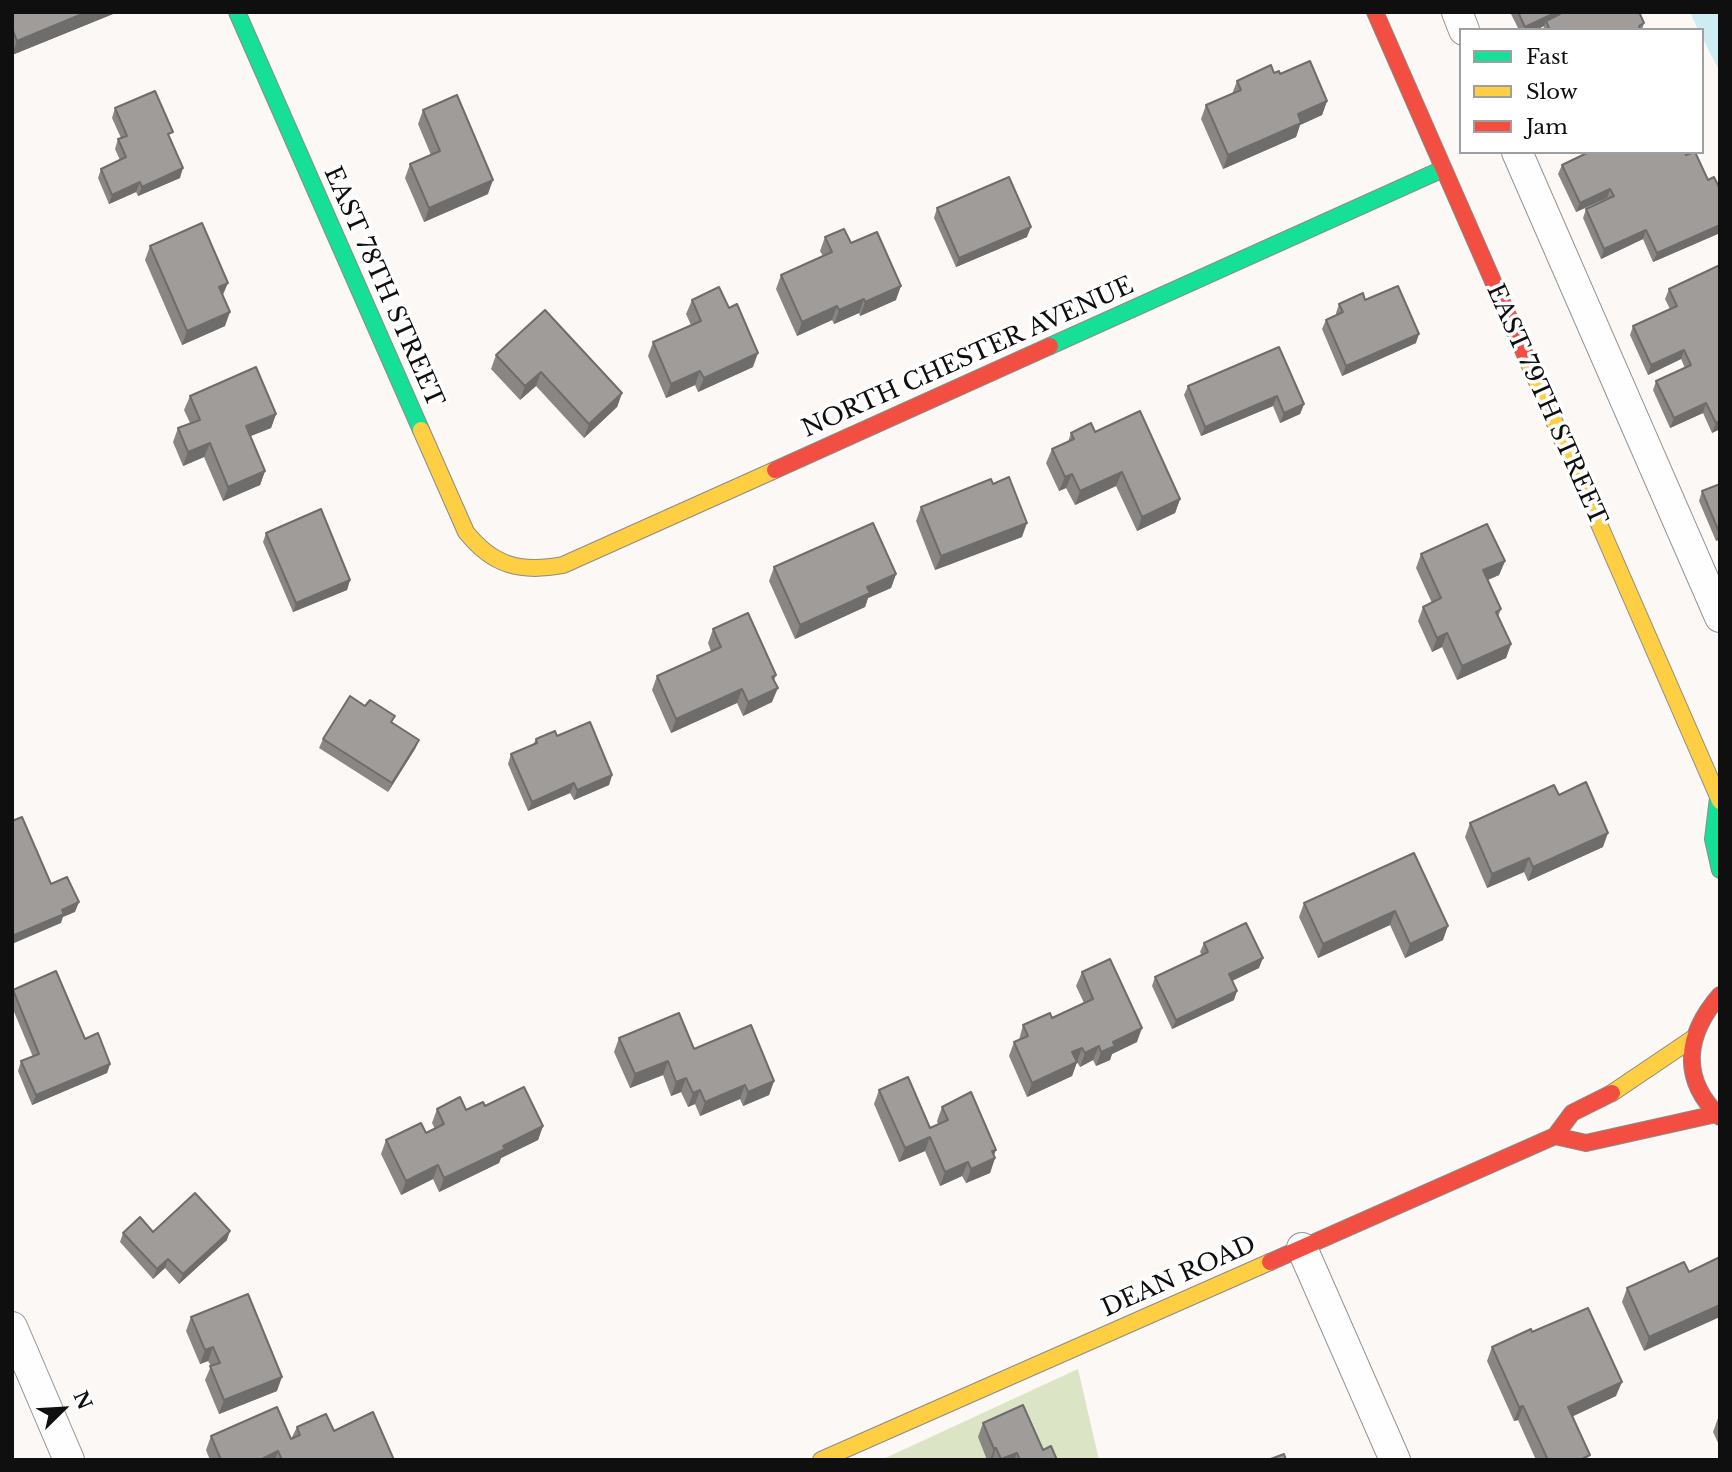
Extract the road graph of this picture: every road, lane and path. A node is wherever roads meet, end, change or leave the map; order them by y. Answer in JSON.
{"nodes":[{"id":1,"x":237,"y":12,"type":"edge"},
{"id":2,"x":1375,"y":12,"type":"edge"},
{"id":3,"x":1518,"y":154,"type":"edge"},
{"id":4,"x":1443,"y":170,"type":"junction"},
{"id":5,"x":507,"y":564,"type":"joint"},
{"id":6,"x":1720,"y":617,"type":"edge"},
{"id":7,"x":1719,"y":799,"type":"edge"},
{"id":8,"x":1720,"y":870,"type":"edge"},
{"id":9,"x":1719,"y":994,"type":"edge"},
{"id":10,"x":1692,"y":1039,"type":"junction"},
{"id":11,"x":1718,"y":1115,"type":"edge"},
{"id":12,"x":1555,"y":1136,"type":"junction"},
{"id":13,"x":1303,"y":1248,"type":"junction"},
{"id":14,"x":12,"y":1327,"type":"edge"},
{"id":15,"x":69,"y":1460,"type":"edge"},
{"id":16,"x":821,"y":1460,"type":"edge"},
{"id":17,"x":1395,"y":1460,"type":"edge"}],
"edges":[{"from":1,"to":5,"type":"street","name":"EAST 78TH STREET"},
{"from":2,"to":4,"type":"street","name":"EAST 79TH STREET"},
{"from":3,"to":6,"type":"street"},
{"from":4,"to":5,"type":"street","name":"NORTH CHESTER AVENUE"},
{"from":4,"to":7,"type":"street","name":"EAST 79TH STREET"},
{"from":7,"to":8,"type":"street","name":"EAST 79TH STREET"},
{"from":9,"to":10,"type":"street"},
{"from":10,"to":11,"type":"street"},
{"from":10,"to":12,"type":"street","name":"DEAN ROAD"},
{"from":11,"to":12,"type":"street"},
{"from":12,"to":13,"type":"street","name":"DEAN ROAD"},
{"from":13,"to":16,"type":"street","name":"DEAN ROAD"},
{"from":13,"to":17,"type":"street"},
{"from":14,"to":15,"type":"street"}]}
